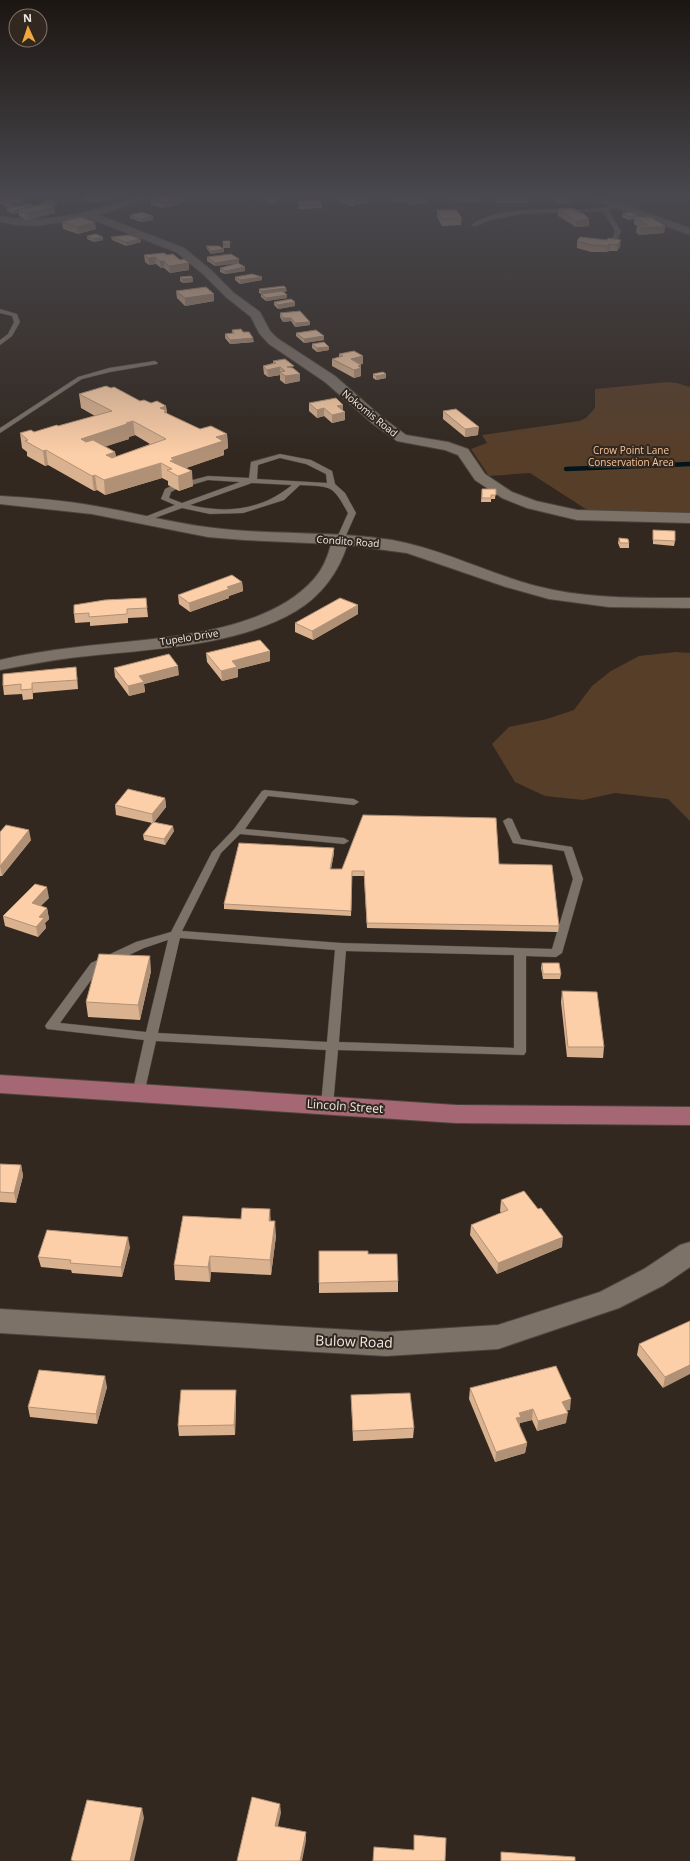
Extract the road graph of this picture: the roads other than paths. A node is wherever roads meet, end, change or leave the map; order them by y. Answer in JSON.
{"nodes":[{"id":1,"x":216,"y":282,"type":"edge"},
{"id":2,"x":0,"y":311,"type":"edge"},
{"id":3,"x":0,"y":343,"type":"edge"},
{"id":4,"x":155,"y":362,"type":"dead end"},
{"id":5,"x":0,"y":432,"type":"edge"},
{"id":6,"x":253,"y":480,"type":"junction"},
{"id":7,"x":300,"y":482,"type":"junction"},
{"id":8,"x":188,"y":484,"type":"edge"},
{"id":9,"x":331,"y":485,"type":"junction"},
{"id":10,"x":174,"y":488,"type":"edge"},
{"id":11,"x":0,"y":500,"type":"edge"},
{"id":12,"x":180,"y":505,"type":"junction"},
{"id":13,"x":690,"y":518,"type":"edge"},
{"id":14,"x":141,"y":520,"type":"junction"},
{"id":15,"x":340,"y":540,"type":"junction"},
{"id":16,"x":690,"y":603,"type":"edge"},
{"id":17,"x":0,"y":665,"type":"edge"},
{"id":18,"x":354,"y":802,"type":"dead end"},
{"id":19,"x":508,"y":821,"type":"dead end"},
{"id":20,"x":238,"y":831,"type":"junction"},
{"id":21,"x":344,"y":841,"type":"dead end"},
{"id":22,"x":174,"y":934,"type":"junction"},
{"id":23,"x":341,"y":948,"type":"junction"},
{"id":24,"x":520,"y":953,"type":"junction"},
{"id":25,"x":151,"y":1037,"type":"junction"},
{"id":26,"x":332,"y":1046,"type":"junction"},
{"id":27,"x":0,"y":1084,"type":"edge"},
{"id":28,"x":138,"y":1094,"type":"junction"},
{"id":29,"x":327,"y":1105,"type":"junction"},
{"id":30,"x":690,"y":1116,"type":"edge"},
{"id":31,"x":690,"y":1253,"type":"edge"},
{"id":32,"x":0,"y":1321,"type":"edge"}],
"edges":[{"from":1,"to":13,"type":"street","name":"Nokomis Road"},
{"from":2,"to":3,"type":"lane"},
{"from":4,"to":5,"type":"lane"},
{"from":6,"to":7,"type":"lane"},
{"from":6,"to":8,"type":"lane"},
{"from":6,"to":9,"type":"lane"},
{"from":6,"to":12,"type":"lane"},
{"from":7,"to":9,"type":"lane"},
{"from":7,"to":12,"type":"lane"},
{"from":9,"to":15,"type":"lane"},
{"from":10,"to":12,"type":"lane"},
{"from":11,"to":14,"type":"street","name":"Condito Road"},
{"from":12,"to":14,"type":"lane"},
{"from":14,"to":15,"type":"street","name":"Condito Road"},
{"from":15,"to":16,"type":"street","name":"Condito Road"},
{"from":15,"to":17,"type":"street","name":"Tupelo Drive"},
{"from":18,"to":20,"type":"lane"},
{"from":19,"to":24,"type":"lane"},
{"from":20,"to":21,"type":"lane"},
{"from":20,"to":22,"type":"lane"},
{"from":22,"to":23,"type":"lane"},
{"from":22,"to":25,"type":"lane"},
{"from":22,"to":25,"type":"lane"},
{"from":23,"to":24,"type":"lane"},
{"from":23,"to":26,"type":"lane"},
{"from":24,"to":26,"type":"lane"},
{"from":25,"to":26,"type":"lane"},
{"from":25,"to":28,"type":"lane"},
{"from":26,"to":29,"type":"lane"},
{"from":27,"to":28,"type":"main road","name":"Lincoln Street"},
{"from":28,"to":29,"type":"main road","name":"Lincoln Street"},
{"from":29,"to":30,"type":"main road","name":"Lincoln Street"},
{"from":31,"to":32,"type":"street","name":"Bulow Road"}]}
